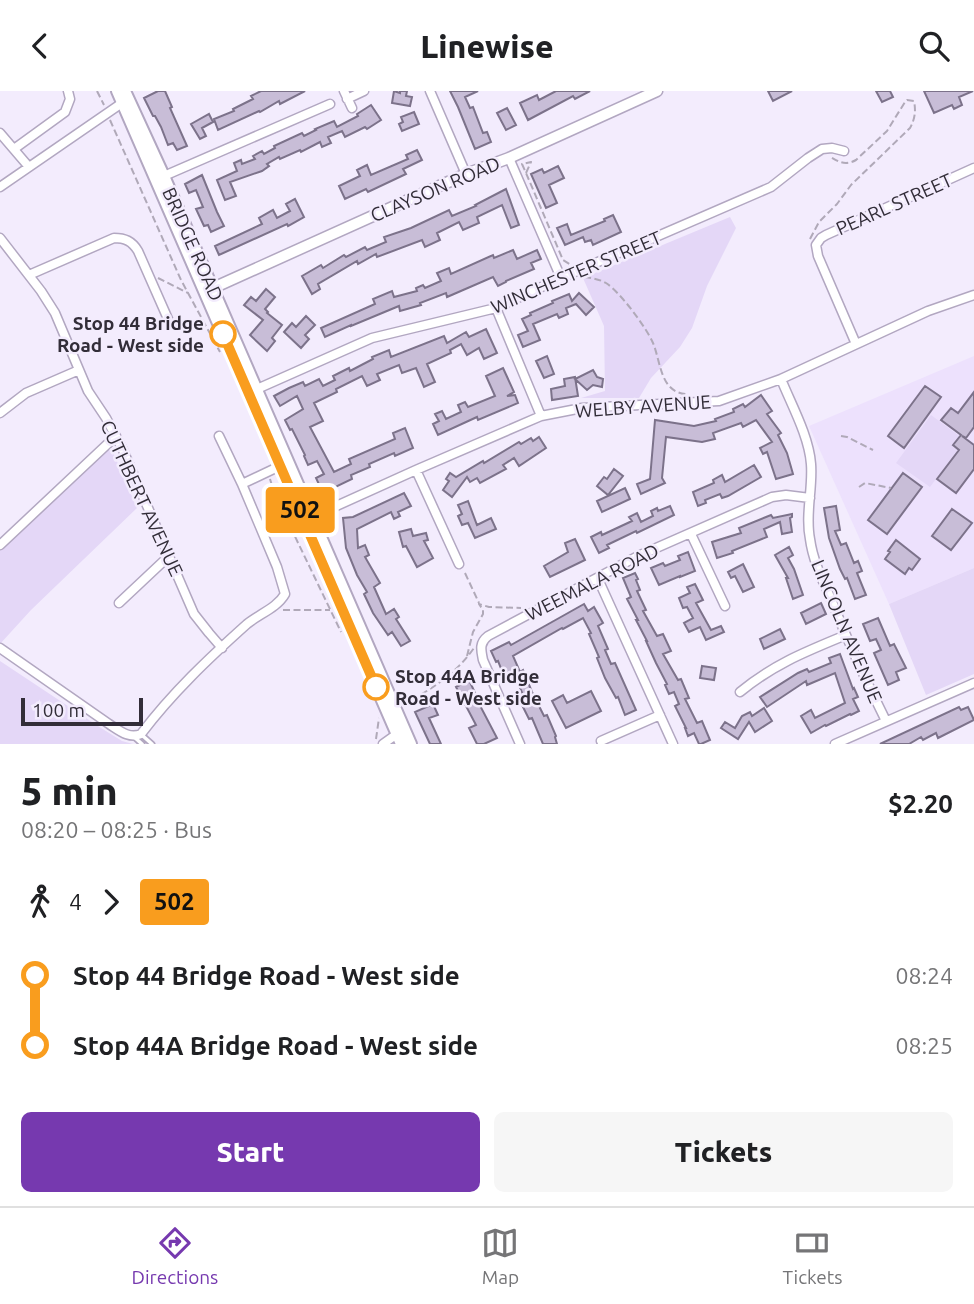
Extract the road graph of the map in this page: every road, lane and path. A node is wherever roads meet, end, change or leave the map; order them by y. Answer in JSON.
{"nodes":[{"id":1,"x":68,"y":91,"type":"edge"},
{"id":2,"x":97,"y":91,"type":"edge"},
{"id":3,"x":117,"y":91,"type":"edge"},
{"id":4,"x":364,"y":91,"type":"edge"},
{"id":5,"x":430,"y":91,"type":"edge"},
{"id":6,"x":657,"y":91,"type":"edge"},
{"id":7,"x":345,"y":95,"type":"edge"},
{"id":8,"x":125,"y":97,"type":"edge"},
{"id":9,"x":330,"y":104,"type":"dead end"},
{"id":10,"x":352,"y":109,"type":"dead end"},
{"id":11,"x":107,"y":113,"type":"junction"},
{"id":12,"x":0,"y":133,"type":"edge"},
{"id":13,"x":14,"y":149,"type":"junction"},
{"id":14,"x":844,"y":151,"type":"dead end"},
{"id":15,"x":826,"y":155,"type":"dead end"},
{"id":16,"x":509,"y":158,"type":"junction"},
{"id":17,"x":29,"y":167,"type":"junction"},
{"id":18,"x":974,"y":168,"type":"edge"},
{"id":19,"x":526,"y":173,"type":"dead end"},
{"id":20,"x":466,"y":174,"type":"junction"},
{"id":21,"x":160,"y":178,"type":"junction"},
{"id":22,"x":0,"y":187,"type":"edge"},
{"id":23,"x":0,"y":238,"type":"edge"},
{"id":24,"x":813,"y":244,"type":"junction"},
{"id":25,"x":570,"y":266,"type":"dead end"},
{"id":26,"x":29,"y":275,"type":"junction"},
{"id":27,"x":588,"y":275,"type":"dead end"},
{"id":28,"x":154,"y":276,"type":"dead end"},
{"id":29,"x":561,"y":278,"type":"junction"},
{"id":30,"x":209,"y":290,"type":"junction"},
{"id":31,"x":188,"y":293,"type":"junction"},
{"id":32,"x":974,"y":295,"type":"edge"},
{"id":33,"x":496,"y":308,"type":"junction"},
{"id":34,"x":168,"y":319,"type":"dead end"},
{"id":35,"x":856,"y":344,"type":"junction"},
{"id":36,"x":219,"y":352,"type":"dead end"},
{"id":37,"x":79,"y":370,"type":"junction"},
{"id":38,"x":780,"y":379,"type":"junction"},
{"id":39,"x":253,"y":391,"type":"junction"},
{"id":40,"x":690,"y":394,"type":"dead end"},
{"id":41,"x":0,"y":413,"type":"edge"},
{"id":42,"x":541,"y":416,"type":"junction"},
{"id":43,"x":116,"y":436,"type":"junction"},
{"id":44,"x":219,"y":436,"type":"dead end"},
{"id":45,"x":841,"y":436,"type":"dead end"},
{"id":46,"x":873,"y":450,"type":"dead end"},
{"id":47,"x":281,"y":466,"type":"junction"},
{"id":48,"x":416,"y":470,"type":"junction"},
{"id":49,"x":268,"y":472,"type":"junction"},
{"id":50,"x":242,"y":484,"type":"junction"},
{"id":51,"x":859,"y":487,"type":"dead end"},
{"id":52,"x":891,"y":488,"type":"dead end"},
{"id":53,"x":810,"y":498,"type":"junction"},
{"id":54,"x":308,"y":519,"type":"junction"},
{"id":55,"x":691,"y":534,"type":"junction"},
{"id":56,"x":0,"y":545,"type":"edge"},
{"id":57,"x":169,"y":557,"type":"junction"},
{"id":58,"x":458,"y":564,"type":"dead end"},
{"id":59,"x":465,"y":573,"type":"dead end"},
{"id":60,"x":598,"y":579,"type":"junction"},
{"id":61,"x":119,"y":603,"type":"dead end"},
{"id":62,"x":479,"y":604,"type":"junction"},
{"id":63,"x":725,"y":605,"type":"dead end"},
{"id":64,"x":524,"y":609,"type":"dead end"},
{"id":65,"x":331,"y":610,"type":"junction"},
{"id":66,"x":278,"y":611,"type":"dead end"},
{"id":67,"x":342,"y":635,"type":"dead end"},
{"id":68,"x":846,"y":635,"type":"junction"},
{"id":69,"x":481,"y":644,"type":"junction"},
{"id":70,"x":0,"y":648,"type":"edge"},
{"id":71,"x":222,"y":648,"type":"junction"},
{"id":72,"x":467,"y":657,"type":"junction"},
{"id":73,"x":974,"y":683,"type":"edge"},
{"id":74,"x":740,"y":692,"type":"dead end"},
{"id":75,"x":396,"y":710,"type":"junction"},
{"id":76,"x":660,"y":715,"type":"junction"},
{"id":77,"x":379,"y":719,"type":"dead end"},
{"id":78,"x":886,"y":722,"type":"junction"},
{"id":79,"x":137,"y":735,"type":"junction"},
{"id":80,"x":401,"y":736,"type":"edge"},
{"id":81,"x":601,"y":741,"type":"dead end"},
{"id":82,"x":142,"y":744,"type":"edge"},
{"id":83,"x":152,"y":744,"type":"edge"},
{"id":84,"x":376,"y":744,"type":"edge"},
{"id":85,"x":383,"y":744,"type":"edge"},
{"id":86,"x":411,"y":744,"type":"edge"},
{"id":87,"x":520,"y":744,"type":"edge"},
{"id":88,"x":673,"y":744,"type":"edge"},
{"id":89,"x":835,"y":744,"type":"edge"}],
"edges":[{"from":1,"to":13,"type":"street"},
{"from":2,"to":11,"type":"path"},
{"from":3,"to":8,"type":"main road","name":"BRIDGE ROAD"},
{"from":4,"to":7,"type":"street"},
{"from":5,"to":20,"type":"street"},
{"from":6,"to":16,"type":"street","name":"CLAYSON ROAD"},
{"from":7,"to":10,"type":"street"},
{"from":8,"to":11,"type":"street"},
{"from":8,"to":21,"type":"main road","name":"BRIDGE ROAD"},
{"from":9,"to":21,"type":"street"},
{"from":11,"to":17,"type":"street"},
{"from":11,"to":31,"type":"path"},
{"from":12,"to":13,"type":"street"},
{"from":13,"to":17,"type":"street"},
{"from":14,"to":29,"type":"street","name":"WINCHESTER STREET"},
{"from":15,"to":24,"type":"path"},
{"from":16,"to":20,"type":"street","name":"CLAYSON ROAD"},
{"from":16,"to":29,"type":"street"},
{"from":17,"to":22,"type":"street"},
{"from":18,"to":24,"type":"street","name":"PEARL STREET"},
{"from":19,"to":25,"type":"path"},
{"from":20,"to":30,"type":"street","name":"CLAYSON ROAD"},
{"from":21,"to":30,"type":"main road","name":"BRIDGE ROAD"},
{"from":23,"to":26,"type":"street","name":"CUTHBERT AVENUE"},
{"from":24,"to":35,"type":"street"},
{"from":26,"to":34,"type":"street"},
{"from":26,"to":37,"type":"street","name":"CUTHBERT AVENUE"},
{"from":27,"to":40,"type":"path"},
{"from":28,"to":31,"type":"path"},
{"from":29,"to":33,"type":"street","name":"WINCHESTER STREET"},
{"from":30,"to":39,"type":"main road","name":"BRIDGE ROAD"},
{"from":31,"to":36,"type":"path"},
{"from":32,"to":35,"type":"street","name":"WELBY AVENUE"},
{"from":33,"to":39,"type":"street","name":"WINCHESTER STREET"},
{"from":33,"to":42,"type":"street"},
{"from":35,"to":38,"type":"street","name":"WELBY AVENUE"},
{"from":37,"to":41,"type":"street"},
{"from":37,"to":43,"type":"street","name":"CUTHBERT AVENUE"},
{"from":38,"to":42,"type":"street","name":"WELBY AVENUE"},
{"from":38,"to":53,"type":"street","name":"LINCOLN AVENUE"},
{"from":39,"to":47,"type":"main road","name":"BRIDGE ROAD"},
{"from":39,"to":54,"type":"main road","name":"BRIDGE ROAD"},
{"from":42,"to":48,"type":"street","name":"WELBY AVENUE"},
{"from":43,"to":56,"type":"street"},
{"from":43,"to":57,"type":"street","name":"CUTHBERT AVENUE"},
{"from":44,"to":50,"type":"street"},
{"from":45,"to":46,"type":"path"},
{"from":47,"to":49,"type":"street"},
{"from":47,"to":54,"type":"main road","name":"BRIDGE ROAD"},
{"from":48,"to":54,"type":"street","name":"WELBY AVENUE"},
{"from":48,"to":58,"type":"street"},
{"from":49,"to":50,"type":"street"},
{"from":49,"to":65,"type":"path"},
{"from":50,"to":71,"type":"street"},
{"from":51,"to":52,"type":"path"},
{"from":53,"to":55,"type":"street","name":"WEEMALA ROAD"},
{"from":53,"to":68,"type":"street","name":"LINCOLN AVENUE"},
{"from":54,"to":75,"type":"main road","name":"BRIDGE ROAD"},
{"from":54,"to":80,"type":"main road","name":"BRIDGE ROAD"},
{"from":55,"to":60,"type":"street","name":"WEEMALA ROAD"},
{"from":55,"to":63,"type":"street"},
{"from":57,"to":61,"type":"street"},
{"from":57,"to":71,"type":"street","name":"CUTHBERT AVENUE"},
{"from":59,"to":62,"type":"path"},
{"from":60,"to":69,"type":"street","name":"WEEMALA ROAD"},
{"from":60,"to":76,"type":"street"},
{"from":62,"to":64,"type":"path"},
{"from":62,"to":72,"type":"path"},
{"from":65,"to":66,"type":"path"},
{"from":65,"to":67,"type":"path"},
{"from":68,"to":74,"type":"street"},
{"from":68,"to":78,"type":"street","name":"LINCOLN AVENUE"},
{"from":69,"to":72,"type":"path"},
{"from":69,"to":87,"type":"street"},
{"from":70,"to":79,"type":"street"},
{"from":71,"to":79,"type":"street"},
{"from":72,"to":75,"type":"path"},
{"from":73,"to":78,"type":"street"},
{"from":75,"to":80,"type":"main road","name":"BRIDGE ROAD"},
{"from":76,"to":81,"type":"street"},
{"from":76,"to":88,"type":"street"},
{"from":77,"to":84,"type":"path"},
{"from":78,"to":89,"type":"street"},
{"from":79,"to":82,"type":"lane"},
{"from":79,"to":83,"type":"lane"},
{"from":80,"to":85,"type":"street"},
{"from":80,"to":86,"type":"main road","name":"BRIDGE ROAD"}]}
